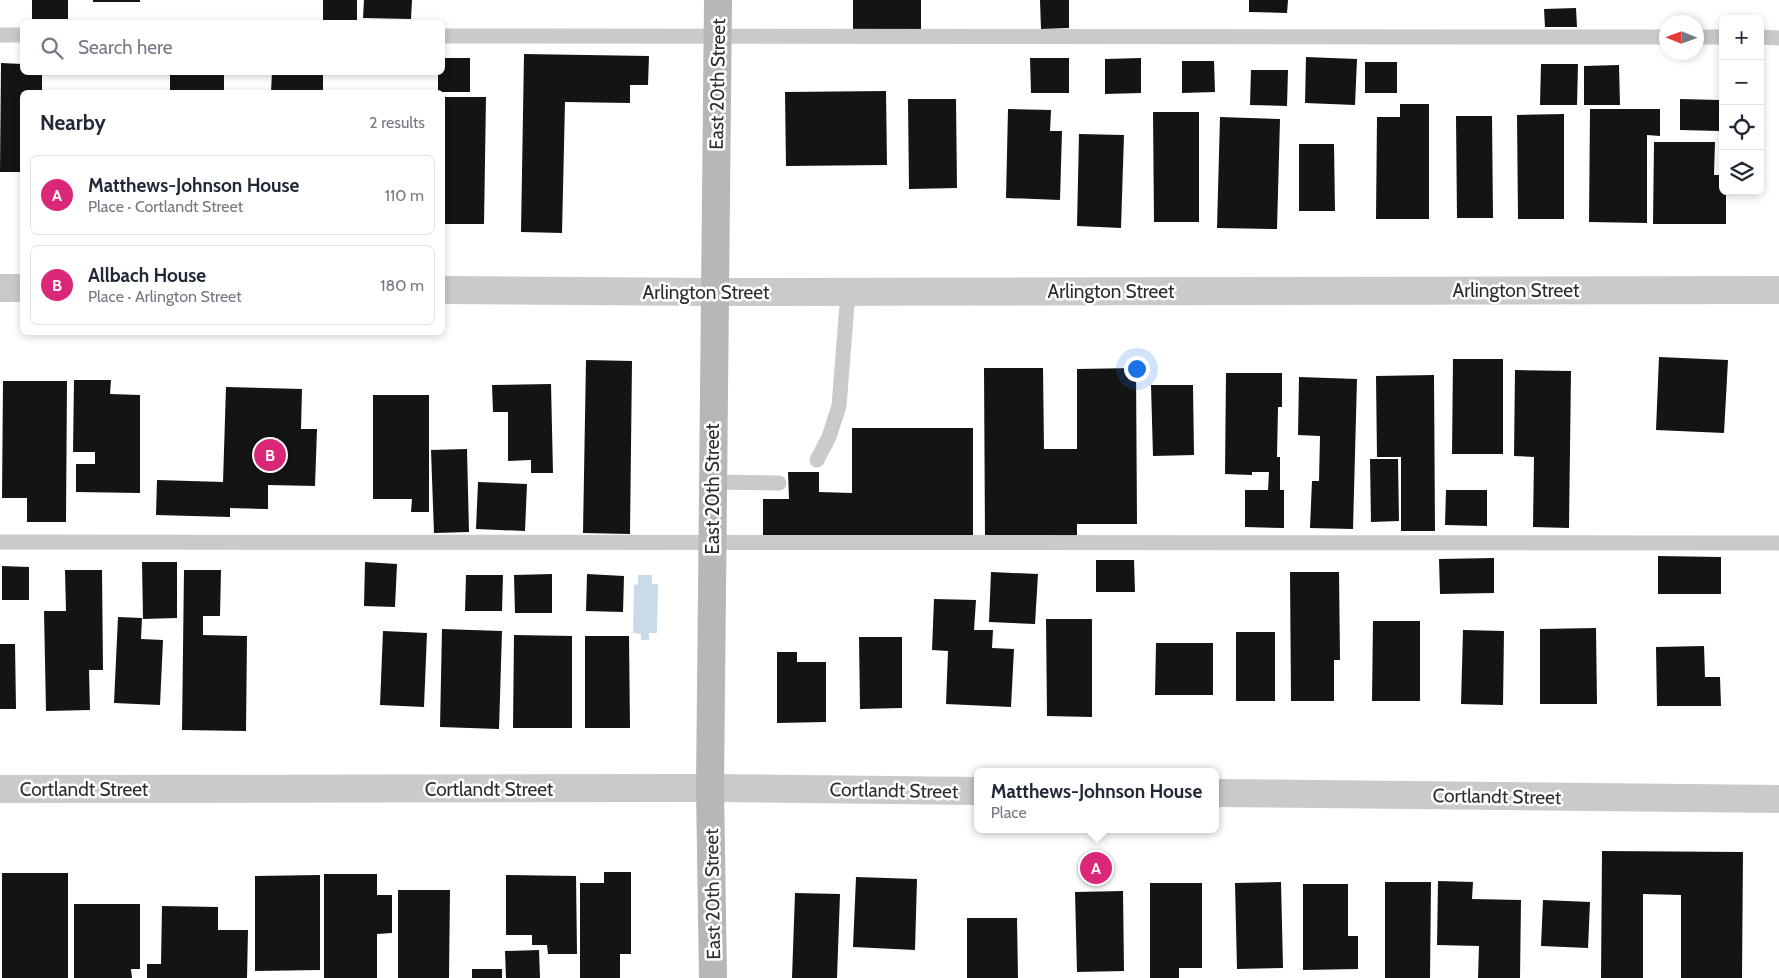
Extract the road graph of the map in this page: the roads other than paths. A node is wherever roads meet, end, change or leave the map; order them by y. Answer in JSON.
{"nodes":[{"id":1,"x":718,"y":0,"type":"edge"},
{"id":2,"x":0,"y":35,"type":"edge"},
{"id":3,"x":20,"y":35,"type":"edge"},
{"id":4,"x":445,"y":36,"type":"edge"},
{"id":5,"x":717,"y":36,"type":"junction"},
{"id":6,"x":1659,"y":37,"type":"edge"},
{"id":7,"x":1704,"y":37,"type":"edge"},
{"id":8,"x":1719,"y":37,"type":"edge"},
{"id":9,"x":1764,"y":37,"type":"edge"},
{"id":10,"x":1779,"y":38,"type":"edge"},
{"id":11,"x":0,"y":288,"type":"edge"},
{"id":12,"x":20,"y":288,"type":"edge"},
{"id":13,"x":445,"y":290,"type":"edge"},
{"id":14,"x":1779,"y":290,"type":"edge"},
{"id":15,"x":714,"y":292,"type":"junction"},
{"id":16,"x":848,"y":292,"type":"junction"},
{"id":17,"x":817,"y":460,"type":"dead end"},
{"id":18,"x":713,"y":482,"type":"junction"},
{"id":19,"x":779,"y":483,"type":"dead end"},
{"id":20,"x":0,"y":542,"type":"edge"},
{"id":21,"x":712,"y":542,"type":"junction"},
{"id":22,"x":1779,"y":543,"type":"edge"},
{"id":23,"x":710,"y":788,"type":"junction"},
{"id":24,"x":0,"y":790,"type":"edge"},
{"id":25,"x":974,"y":791,"type":"edge"},
{"id":26,"x":1219,"y":793,"type":"edge"},
{"id":27,"x":1779,"y":799,"type":"edge"},
{"id":28,"x":713,"y":978,"type":"edge"}],
"edges":[{"from":1,"to":5,"type":"main road","name":"East 20th Street"},
{"from":2,"to":3,"type":"lane"},
{"from":4,"to":5,"type":"lane"},
{"from":5,"to":6,"type":"lane"},
{"from":5,"to":15,"type":"main road","name":"East 20th Street"},
{"from":7,"to":8,"type":"lane"},
{"from":9,"to":10,"type":"lane"},
{"from":11,"to":12,"type":"street"},
{"from":13,"to":15,"type":"street","name":"Arlington Street"},
{"from":14,"to":16,"type":"street","name":"Arlington Street"},
{"from":15,"to":16,"type":"street","name":"Arlington Street"},
{"from":15,"to":18,"type":"main road","name":"East 20th Street"},
{"from":16,"to":17,"type":"lane"},
{"from":18,"to":19,"type":"lane"},
{"from":18,"to":21,"type":"main road","name":"East 20th Street"},
{"from":20,"to":21,"type":"lane"},
{"from":21,"to":22,"type":"lane"},
{"from":21,"to":23,"type":"main road","name":"East 20th Street"},
{"from":23,"to":24,"type":"street","name":"Cortlandt Street"},
{"from":23,"to":25,"type":"street","name":"Cortlandt Street"},
{"from":23,"to":28,"type":"main road","name":"East 20th Street"},
{"from":26,"to":27,"type":"street","name":"Cortlandt Street"}]}
